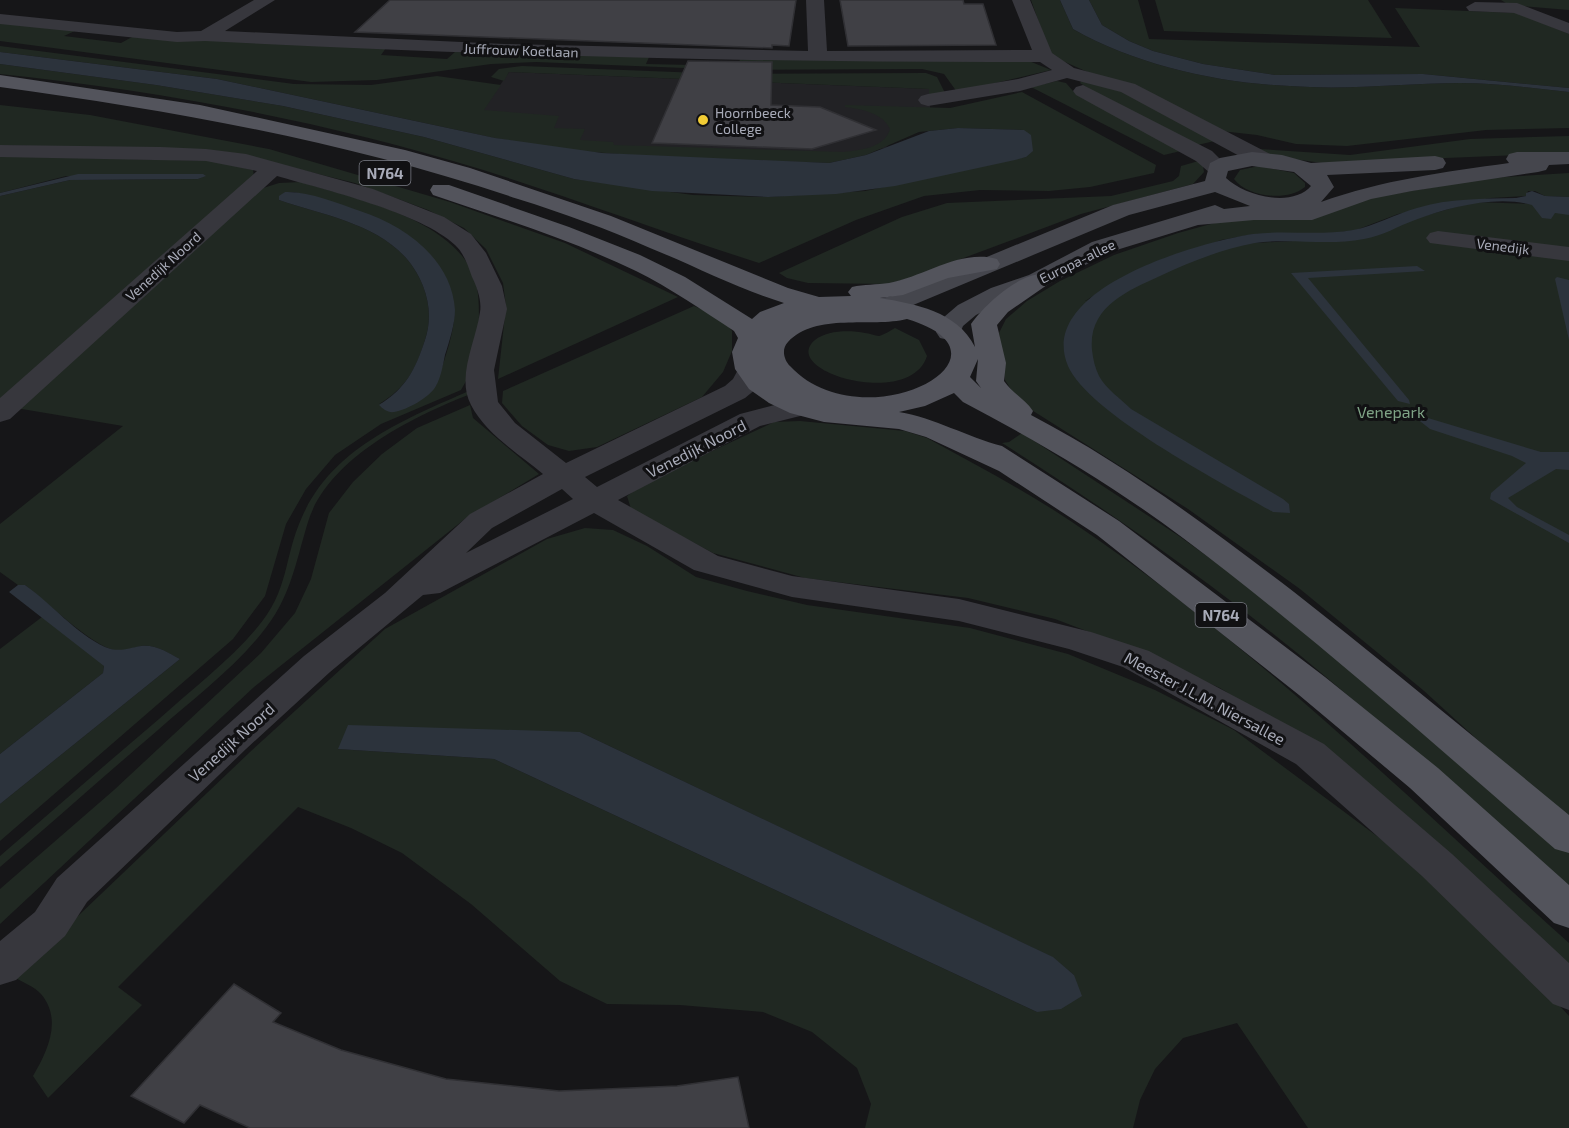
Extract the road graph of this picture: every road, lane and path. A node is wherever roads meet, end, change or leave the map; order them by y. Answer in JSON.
{"nodes":[{"id":1,"x":266,"y":0,"type":"edge"},
{"id":2,"x":816,"y":0,"type":"edge"},
{"id":3,"x":1021,"y":0,"type":"edge"},
{"id":4,"x":1496,"y":4,"type":"edge"},
{"id":5,"x":1475,"y":7,"type":"dead end"},
{"id":6,"x":0,"y":19,"type":"edge"},
{"id":7,"x":1569,"y":29,"type":"edge"},
{"id":8,"x":205,"y":36,"type":"junction"},
{"id":9,"x":1044,"y":56,"type":"junction"},
{"id":10,"x":818,"y":57,"type":"junction"},
{"id":11,"x":1067,"y":72,"type":"junction"},
{"id":12,"x":0,"y":81,"type":"edge"},
{"id":13,"x":0,"y":98,"type":"edge"},
{"id":14,"x":928,"y":100,"type":"dead end"},
{"id":15,"x":0,"y":151,"type":"edge"},
{"id":16,"x":1569,"y":158,"type":"edge"},
{"id":17,"x":1264,"y":160,"type":"junction"},
{"id":18,"x":1538,"y":165,"type":"junction"},
{"id":19,"x":1569,"y":165,"type":"edge"},
{"id":20,"x":273,"y":168,"type":"junction"},
{"id":21,"x":1306,"y":170,"type":"junction"},
{"id":22,"x":1218,"y":176,"type":"junction"},
{"id":23,"x":1323,"y":187,"type":"junction"},
{"id":24,"x":1254,"y":201,"type":"junction"},
{"id":25,"x":1195,"y":218,"type":"junction"},
{"id":26,"x":1438,"y":238,"type":"dead end"},
{"id":27,"x":674,"y":249,"type":"junction"},
{"id":28,"x":1569,"y":254,"type":"edge"},
{"id":29,"x":988,"y":264,"type":"junction"},
{"id":30,"x":1038,"y":280,"type":"junction"},
{"id":31,"x":820,"y":305,"type":"junction"},
{"id":32,"x":880,"y":305,"type":"junction"},
{"id":33,"x":909,"y":312,"type":"junction"},
{"id":34,"x":765,"y":331,"type":"junction"},
{"id":35,"x":949,"y":332,"type":"junction"},
{"id":36,"x":750,"y":372,"type":"junction"},
{"id":37,"x":955,"y":378,"type":"junction"},
{"id":38,"x":816,"y":404,"type":"junction"},
{"id":39,"x":880,"y":411,"type":"junction"},
{"id":40,"x":0,"y":413,"type":"edge"},
{"id":41,"x":1058,"y":441,"type":"junction"},
{"id":42,"x":563,"y":476,"type":"junction"},
{"id":43,"x":593,"y":499,"type":"junction"},
{"id":44,"x":397,"y":601,"type":"junction"},
{"id":45,"x":1569,"y":838,"type":"edge"},
{"id":46,"x":72,"y":890,"type":"junction"},
{"id":47,"x":1569,"y":911,"type":"edge"},
{"id":48,"x":0,"y":937,"type":"edge"},
{"id":49,"x":0,"y":967,"type":"edge"},
{"id":50,"x":1569,"y":991,"type":"edge"}],
"edges":[{"from":1,"to":8,"type":"street"},
{"from":2,"to":10,"type":"street"},
{"from":3,"to":9,"type":"street"},
{"from":4,"to":5,"type":"street"},
{"from":4,"to":7,"type":"street"},
{"from":6,"to":8,"type":"street","name":"Juffrouw Koetlaan"},
{"from":8,"to":10,"type":"street","name":"Juffrouw Koetlaan"},
{"from":9,"to":10,"type":"street","name":"Juffrouw Koetlaan"},
{"from":9,"to":11,"type":"street"},
{"from":11,"to":14,"type":"street"},
{"from":11,"to":17,"type":"street"},
{"from":11,"to":22,"type":"street"},
{"from":12,"to":27,"type":"main road","number":"N764"},
{"from":13,"to":34,"type":"main road","number":"N764"},
{"from":15,"to":20,"type":"street"},
{"from":16,"to":21,"type":"main road"},
{"from":17,"to":21,"type":"main road","name":"Europa-allee"},
{"from":17,"to":22,"type":"main road","name":"Europa-allee"},
{"from":18,"to":19,"type":"main road"},
{"from":18,"to":23,"type":"main road"},
{"from":18,"to":25,"type":"main road"},
{"from":20,"to":40,"type":"street","name":"Venedijk Noord"},
{"from":20,"to":42,"type":"street"},
{"from":21,"to":23,"type":"main road"},
{"from":22,"to":24,"type":"main road"},
{"from":22,"to":29,"type":"main road","name":"Europa-allee"},
{"from":23,"to":24,"type":"main road"},
{"from":24,"to":25,"type":"main road","name":"Europa-allee"},
{"from":25,"to":30,"type":"main road","name":"Europa-allee"},
{"from":26,"to":28,"type":"street","name":"Venedijk"},
{"from":27,"to":29,"type":"main road"},
{"from":27,"to":31,"type":"main road","number":"N764"},
{"from":29,"to":32,"type":"main road","name":"Europa-allee"},
{"from":29,"to":33,"type":"main road","name":"Europa-allee"},
{"from":30,"to":35,"type":"main road","name":"Europa-allee"},
{"from":30,"to":41,"type":"main road","number":"N764"},
{"from":31,"to":32,"type":"main road","number":"N764"},
{"from":31,"to":34,"type":"main road","number":"N764"},
{"from":32,"to":33,"type":"main road","number":"N764"},
{"from":33,"to":34,"type":"main road"},
{"from":33,"to":35,"type":"main road","number":"N764"},
{"from":34,"to":36,"type":"main road"},
{"from":34,"to":38,"type":"main road","number":"N764"},
{"from":35,"to":37,"type":"main road"},
{"from":36,"to":38,"type":"main road","number":"N764"},
{"from":36,"to":42,"type":"street","name":"Venedijk Noord"},
{"from":37,"to":39,"type":"main road","number":"N764"},
{"from":37,"to":41,"type":"main road","number":"N764"},
{"from":38,"to":39,"type":"main road","number":"N764"},
{"from":38,"to":43,"type":"street","name":"Venedijk Noord"},
{"from":39,"to":47,"type":"main road","number":"N764"},
{"from":41,"to":45,"type":"main road","number":"N764"},
{"from":42,"to":43,"type":"street"},
{"from":42,"to":44,"type":"street","name":"Venedijk Noord"},
{"from":43,"to":44,"type":"street","name":"Venedijk Noord"},
{"from":43,"to":50,"type":"street","name":"Meester J.L.M. Niersallee"},
{"from":44,"to":46,"type":"street","name":"Venedijk Noord"},
{"from":46,"to":48,"type":"street","name":"Venedijk Noord"},
{"from":46,"to":49,"type":"street","name":"Venedijk Noord"}]}
